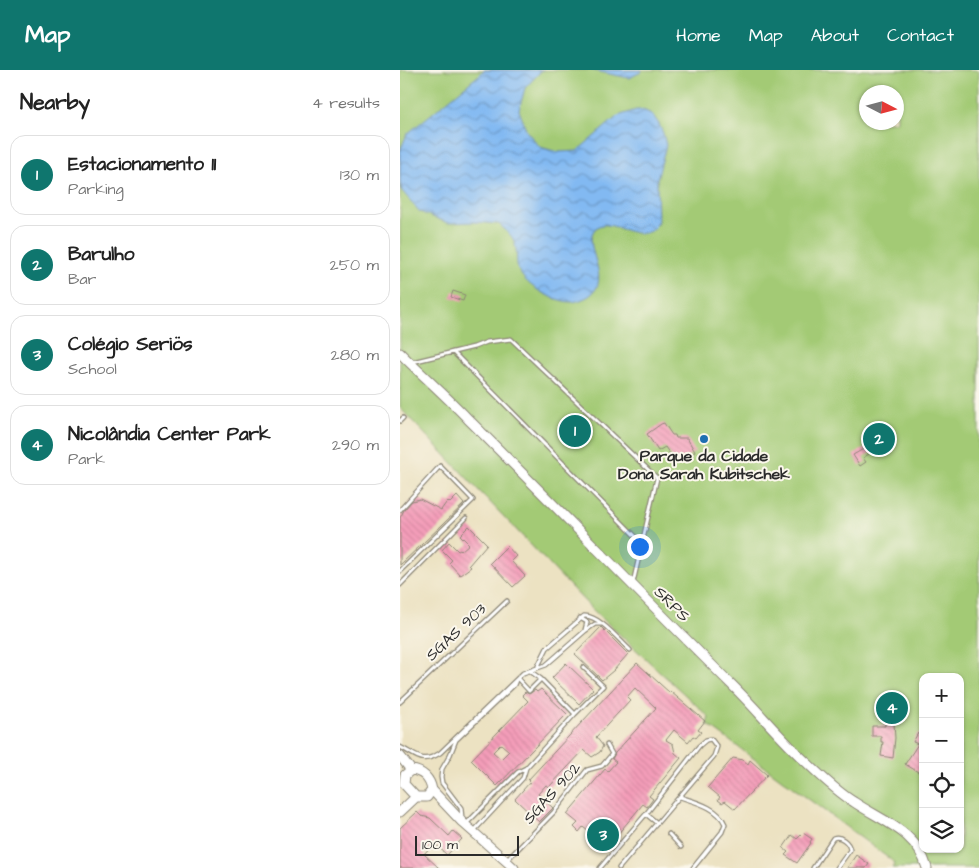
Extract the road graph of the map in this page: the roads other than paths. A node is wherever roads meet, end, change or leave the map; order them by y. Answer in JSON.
{"nodes":[{"id":1,"x":454,"y":352,"type":"junction"},
{"id":2,"x":400,"y":353,"type":"edge"},
{"id":3,"x":410,"y":363,"type":"junction"},
{"id":4,"x":404,"y":418,"type":"dead end"},
{"id":5,"x":400,"y":421,"type":"edge"},
{"id":6,"x":400,"y":510,"type":"edge"},
{"id":7,"x":466,"y":518,"type":"dead end"},
{"id":8,"x":642,"y":543,"type":"junction"},
{"id":9,"x":400,"y":571,"type":"edge"},
{"id":10,"x":400,"y":585,"type":"edge"},
{"id":11,"x":633,"y":586,"type":"junction"},
{"id":12,"x":506,"y":601,"type":"dead end"},
{"id":13,"x":580,"y":618,"type":"junction"},
{"id":14,"x":602,"y":624,"type":"junction"},
{"id":15,"x":585,"y":631,"type":"junction"},
{"id":16,"x":630,"y":650,"type":"dead end"},
{"id":17,"x":538,"y":667,"type":"junction"},
{"id":18,"x":583,"y":667,"type":"dead end"},
{"id":19,"x":529,"y":670,"type":"junction"},
{"id":20,"x":517,"y":679,"type":"junction"},
{"id":21,"x":541,"y":679,"type":"junction"},
{"id":22,"x":400,"y":702,"type":"edge"},
{"id":23,"x":575,"y":714,"type":"junction"},
{"id":24,"x":607,"y":745,"type":"dead end"},
{"id":25,"x":400,"y":747,"type":"edge"},
{"id":26,"x":440,"y":753,"type":"junction"},
{"id":27,"x":400,"y":756,"type":"edge"},
{"id":28,"x":448,"y":760,"type":"junction"},
{"id":29,"x":526,"y":768,"type":"junction"},
{"id":30,"x":412,"y":770,"type":"junction"},
{"id":31,"x":402,"y":786,"type":"edge"},
{"id":32,"x":432,"y":790,"type":"junction"},
{"id":33,"x":416,"y":797,"type":"junction"},
{"id":34,"x":680,"y":797,"type":"junction"},
{"id":35,"x":400,"y":812,"type":"edge"},
{"id":36,"x":646,"y":814,"type":"junction"},
{"id":37,"x":464,"y":823,"type":"junction"},
{"id":38,"x":657,"y":823,"type":"junction"},
{"id":39,"x":473,"y":832,"type":"junction"},
{"id":40,"x":669,"y":834,"type":"dead end"},
{"id":41,"x":681,"y":847,"type":"dead end"},
{"id":42,"x":506,"y":861,"type":"junction"},
{"id":43,"x":514,"y":868,"type":"edge"},
{"id":44,"x":600,"y":868,"type":"edge"},
{"id":45,"x":619,"y":868,"type":"edge"},
{"id":46,"x":693,"y":868,"type":"edge"},
{"id":47,"x":813,"y":868,"type":"edge"},
{"id":48,"x":837,"y":868,"type":"edge"},
{"id":49,"x":928,"y":868,"type":"edge"}],
"edges":[{"from":1,"to":3,"type":"lane"},
{"from":1,"to":8,"type":"lane"},
{"from":1,"to":8,"type":"lane"},
{"from":2,"to":3,"type":"main road","name":"SRPS"},
{"from":3,"to":11,"type":"main road","name":"SRPS"},
{"from":4,"to":5,"type":"lane"},
{"from":6,"to":9,"type":"lane"},
{"from":7,"to":10,"type":"lane"},
{"from":8,"to":11,"type":"lane"},
{"from":11,"to":49,"type":"main road","name":"SRPS"},
{"from":12,"to":22,"type":"lane","name":"SGAS 903"},
{"from":13,"to":14,"type":"lane"},
{"from":13,"to":15,"type":"lane"},
{"from":13,"to":17,"type":"lane"},
{"from":14,"to":15,"type":"lane"},
{"from":14,"to":16,"type":"lane"},
{"from":15,"to":17,"type":"lane"},
{"from":17,"to":19,"type":"lane"},
{"from":18,"to":23,"type":"lane"},
{"from":19,"to":20,"type":"lane"},
{"from":19,"to":21,"type":"lane"},
{"from":20,"to":21,"type":"lane"},
{"from":20,"to":26,"type":"lane"},
{"from":20,"to":28,"type":"lane"},
{"from":21,"to":23,"type":"lane"},
{"from":23,"to":29,"type":"lane"},
{"from":24,"to":42,"type":"lane","name":"SGAS 902"},
{"from":25,"to":26,"type":"lane"},
{"from":26,"to":28,"type":"lane"},
{"from":27,"to":30,"type":"main road"},
{"from":28,"to":37,"type":"lane"},
{"from":29,"to":37,"type":"lane"},
{"from":29,"to":39,"type":"lane"},
{"from":30,"to":31,"type":"main road"},
{"from":30,"to":32,"type":"main road"},
{"from":31,"to":33,"type":"main road"},
{"from":32,"to":33,"type":"main road"},
{"from":32,"to":37,"type":"main road"},
{"from":33,"to":35,"type":"main road"},
{"from":34,"to":36,"type":"lane"},
{"from":34,"to":38,"type":"lane"},
{"from":34,"to":46,"type":"lane"},
{"from":36,"to":38,"type":"lane"},
{"from":36,"to":44,"type":"lane"},
{"from":37,"to":39,"type":"main road"},
{"from":38,"to":45,"type":"lane"},
{"from":39,"to":42,"type":"main road"},
{"from":40,"to":41,"type":"lane"},
{"from":42,"to":43,"type":"main road"},
{"from":47,"to":48,"type":"lane"}]}
